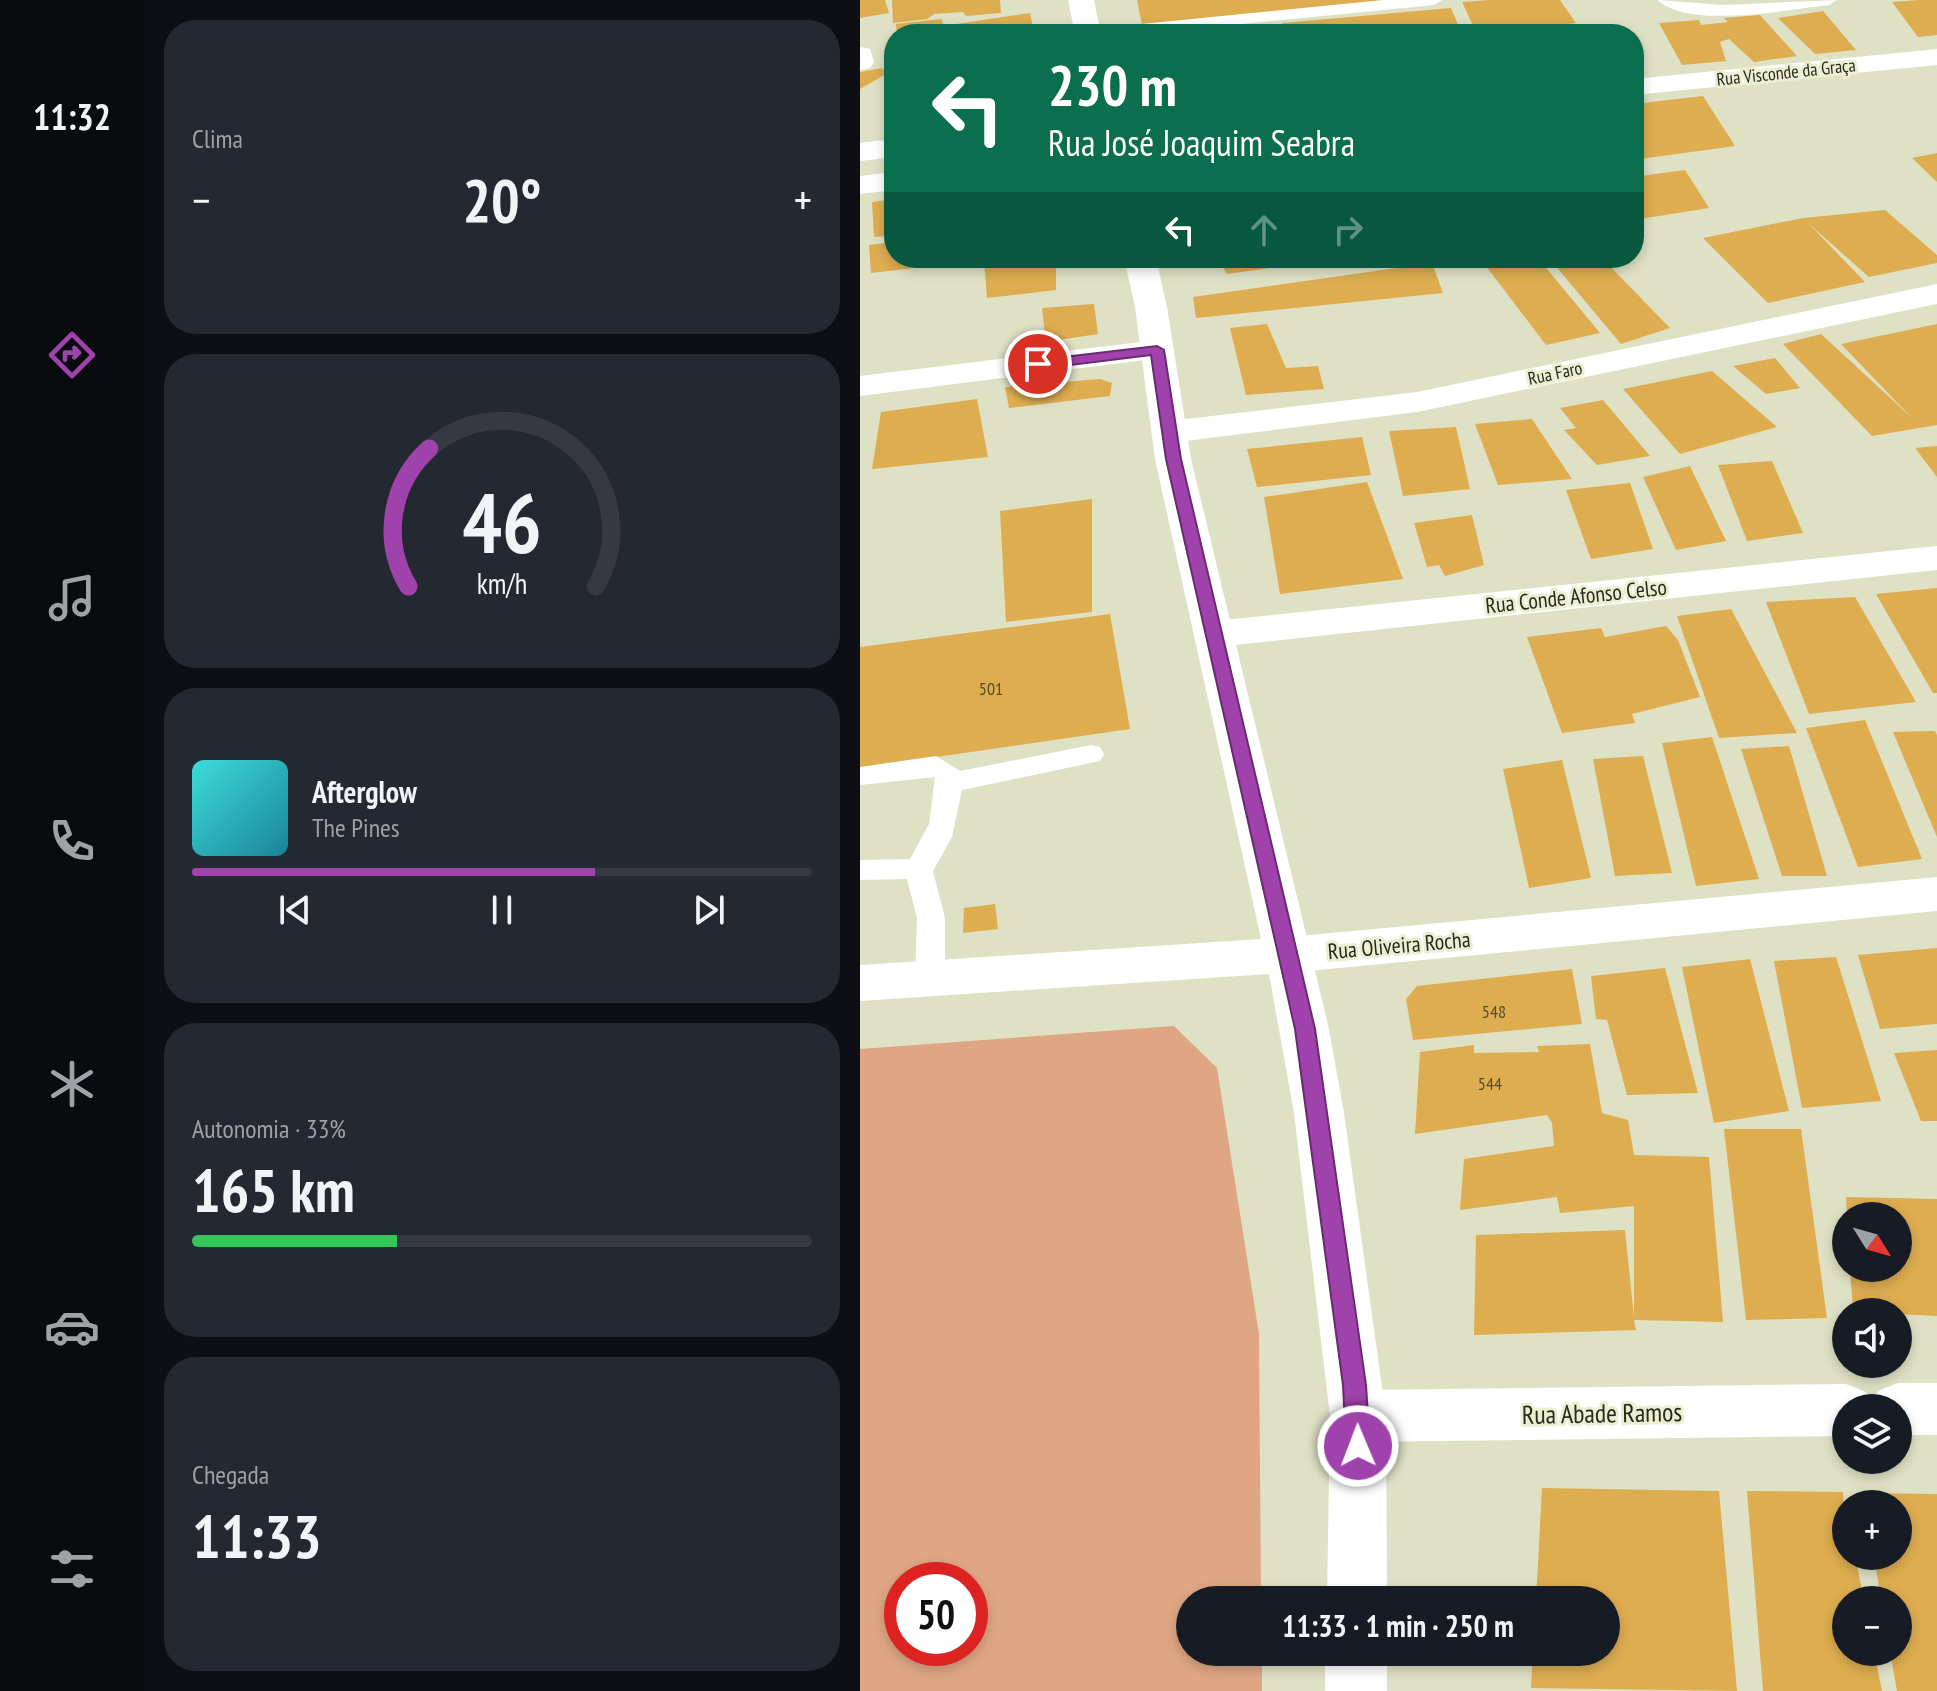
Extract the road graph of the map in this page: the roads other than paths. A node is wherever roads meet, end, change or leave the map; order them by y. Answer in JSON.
{"nodes":[{"id":1,"x":1081,"y":0,"type":"edge"},
{"id":2,"x":1434,"y":0,"type":"edge"},
{"id":3,"x":1666,"y":0,"type":"edge"},
{"id":4,"x":1829,"y":0,"type":"edge"},
{"id":5,"x":1087,"y":24,"type":"edge"},
{"id":6,"x":1191,"y":24,"type":"edge"},
{"id":7,"x":860,"y":55,"type":"edge"},
{"id":8,"x":1937,"y":57,"type":"edge"},
{"id":9,"x":860,"y":62,"type":"edge"},
{"id":10,"x":1644,"y":86,"type":"edge"},
{"id":11,"x":884,"y":149,"type":"edge"},
{"id":12,"x":860,"y":152,"type":"edge"},
{"id":13,"x":884,"y":182,"type":"edge"},
{"id":14,"x":860,"y":185,"type":"edge"},
{"id":15,"x":1142,"y":268,"type":"edge"},
{"id":16,"x":1937,"y":294,"type":"edge"},
{"id":17,"x":1157,"y":350,"type":"junction"},
{"id":18,"x":860,"y":386,"type":"edge"},
{"id":19,"x":1169,"y":432,"type":"junction"},
{"id":20,"x":1937,"y":558,"type":"edge"},
{"id":21,"x":1215,"y":634,"type":"junction"},
{"id":22,"x":1091,"y":754,"type":"dead end"},
{"id":23,"x":860,"y":776,"type":"edge"},
{"id":24,"x":949,"y":783,"type":"junction"},
{"id":25,"x":918,"y":869,"type":"junction"},
{"id":26,"x":860,"y":870,"type":"edge"},
{"id":27,"x":1937,"y":894,"type":"edge"},
{"id":28,"x":1287,"y":955,"type":"junction"},
{"id":29,"x":930,"y":978,"type":"junction"},
{"id":30,"x":860,"y":983,"type":"edge"},
{"id":31,"x":1912,"y":1409,"type":"edge"},
{"id":32,"x":1937,"y":1409,"type":"edge"},
{"id":33,"x":1832,"y":1410,"type":"edge"},
{"id":34,"x":1358,"y":1416,"type":"junction"},
{"id":35,"x":1357,"y":1586,"type":"edge"},
{"id":36,"x":1356,"y":1666,"type":"edge"},
{"id":37,"x":1356,"y":1691,"type":"edge"}],
"edges":[{"from":1,"to":5,"type":"street"},
{"from":2,"to":6,"type":"lane"},
{"from":3,"to":4,"type":"lane"},
{"from":7,"to":9,"type":"street"},
{"from":8,"to":10,"type":"street","name":"Rua Visconde da Graça"},
{"from":11,"to":12,"type":"street"},
{"from":13,"to":14,"type":"street"},
{"from":15,"to":17,"type":"street"},
{"from":16,"to":19,"type":"street","name":"Rua Faro"},
{"from":17,"to":18,"type":"street"},
{"from":17,"to":19,"type":"street"},
{"from":19,"to":21,"type":"street"},
{"from":20,"to":21,"type":"street","name":"Rua Conde Afonso Celso"},
{"from":21,"to":28,"type":"street"},
{"from":22,"to":24,"type":"lane"},
{"from":23,"to":24,"type":"lane"},
{"from":24,"to":25,"type":"lane"},
{"from":25,"to":26,"type":"lane"},
{"from":25,"to":29,"type":"lane"},
{"from":27,"to":28,"type":"street","name":"Rua Oliveira Rocha"},
{"from":28,"to":29,"type":"street","name":"Rua Oliveira Rocha"},
{"from":28,"to":34,"type":"street"},
{"from":29,"to":30,"type":"street","name":"Rua Oliveira Rocha"},
{"from":31,"to":32,"type":"street"},
{"from":33,"to":34,"type":"street","name":"Rua Abade Ramos"},
{"from":34,"to":35,"type":"street"},
{"from":36,"to":37,"type":"street"}]}
